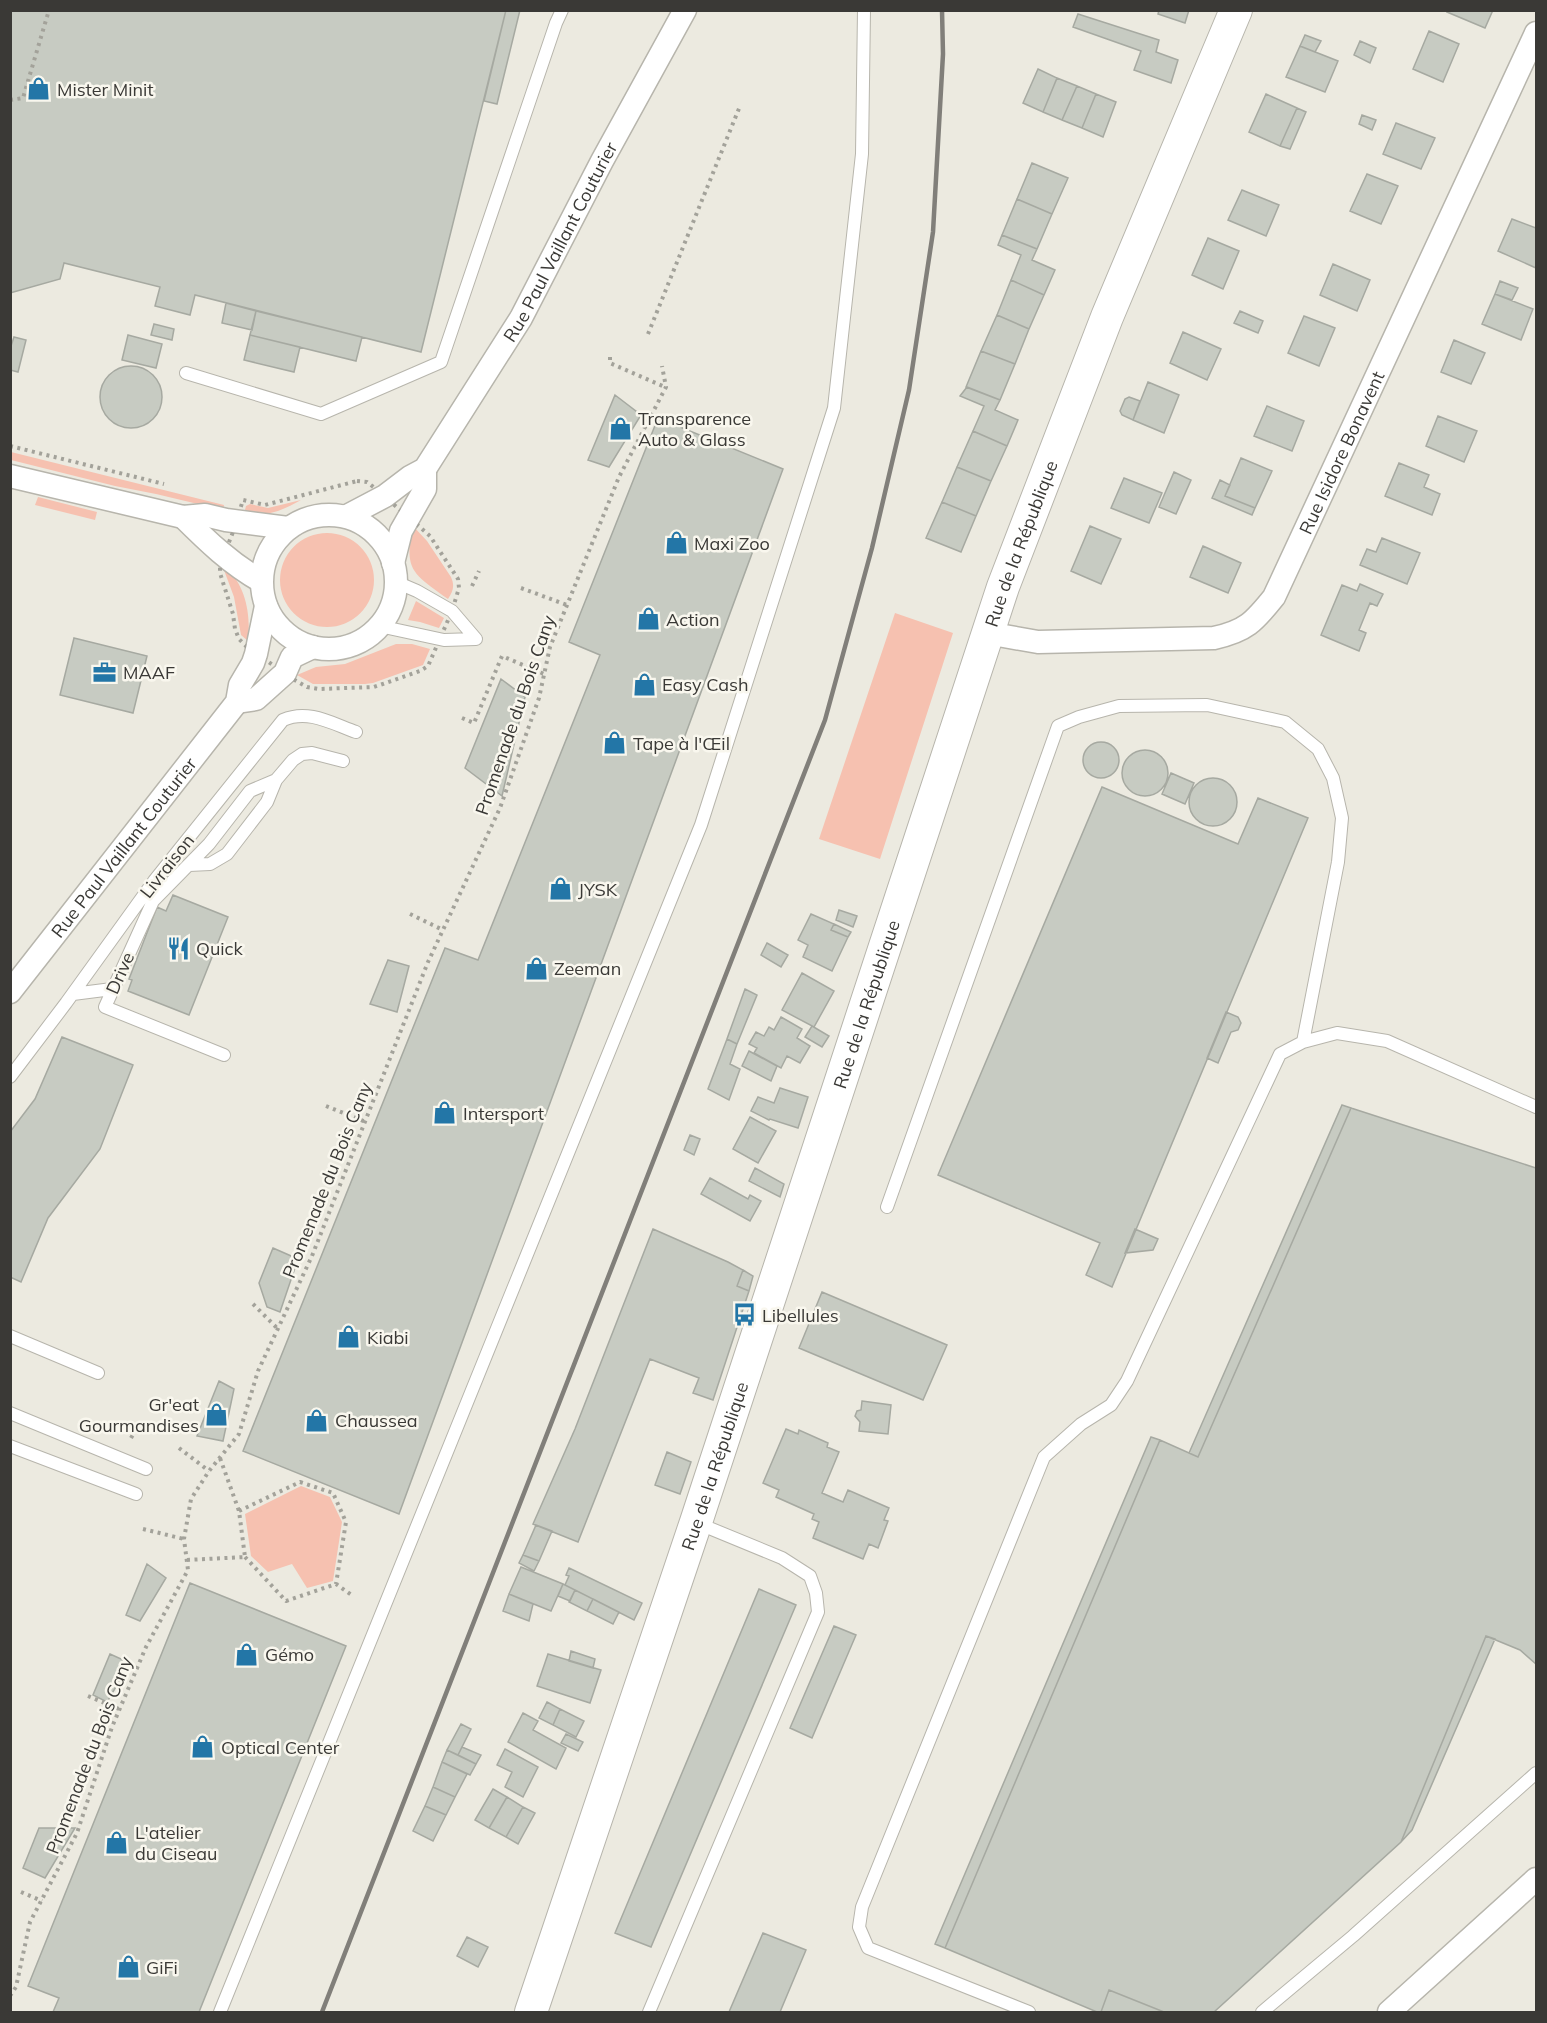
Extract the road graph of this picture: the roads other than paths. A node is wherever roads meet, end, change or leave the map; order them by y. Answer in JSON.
{"nodes":[{"id":1,"x":562,"y":10,"type":"edge"},
{"id":2,"x":685,"y":10,"type":"edge"},
{"id":3,"x":864,"y":10,"type":"edge"},
{"id":4,"x":1236,"y":10,"type":"edge"},
{"id":5,"x":1536,"y":33,"type":"edge"},
{"id":6,"x":186,"y":373,"type":"dead end"},
{"id":7,"x":425,"y":469,"type":"junction"},
{"id":8,"x":10,"y":476,"type":"edge"},
{"id":9,"x":347,"y":516,"type":"junction"},
{"id":10,"x":183,"y":517,"type":"junction"},
{"id":11,"x":288,"y":528,"type":"junction"},
{"id":12,"x":394,"y":573,"type":"junction"},
{"id":13,"x":261,"y":581,"type":"junction"},
{"id":14,"x":266,"y":606,"type":"junction"},
{"id":15,"x":379,"y":626,"type":"junction"},
{"id":16,"x":987,"y":633,"type":"junction"},
{"id":17,"x":313,"y":647,"type":"junction"},
{"id":18,"x":237,"y":702,"type":"junction"},
{"id":19,"x":356,"y":732,"type":"dead end"},
{"id":20,"x":343,"y":761,"type":"dead end"},
{"id":21,"x":276,"y":780,"type":"junction"},
{"id":22,"x":189,"y":865,"type":"junction"},
{"id":23,"x":112,"y":989,"type":"junction"},
{"id":24,"x":10,"y":992,"type":"edge"},
{"id":25,"x":73,"y":994,"type":"junction"},
{"id":26,"x":1303,"y":1042,"type":"junction"},
{"id":27,"x":224,"y":1055,"type":"dead end"},
{"id":28,"x":10,"y":1077,"type":"edge"},
{"id":29,"x":1536,"y":1107,"type":"edge"},
{"id":30,"x":887,"y":1207,"type":"dead end"},
{"id":31,"x":10,"y":1336,"type":"edge"},
{"id":32,"x":98,"y":1374,"type":"dead end"},
{"id":33,"x":10,"y":1413,"type":"edge"},
{"id":34,"x":10,"y":1446,"type":"edge"},
{"id":35,"x":146,"y":1469,"type":"dead end"},
{"id":36,"x":136,"y":1494,"type":"dead end"},
{"id":37,"x":696,"y":1522,"type":"junction"},
{"id":38,"x":1536,"y":1773,"type":"edge"},
{"id":39,"x":1536,"y":1879,"type":"edge"},
{"id":40,"x":220,"y":2013,"type":"edge"},
{"id":41,"x":531,"y":2013,"type":"edge"},
{"id":42,"x":649,"y":2013,"type":"edge"},
{"id":43,"x":1029,"y":2013,"type":"edge"},
{"id":44,"x":1262,"y":2013,"type":"edge"},
{"id":45,"x":1389,"y":2013,"type":"edge"}],
"edges":[{"from":1,"to":6,"type":"lane"},
{"from":2,"to":7,"type":"street","name":"Rue Paul Vaillant Couturier"},
{"from":3,"to":40,"type":"lane"},
{"from":4,"to":16,"type":"street","name":"Rue de la République"},
{"from":5,"to":16,"type":"street","name":"Rue Isidore Bonavent"},
{"from":7,"to":9,"type":"street","name":"Rue Paul Vaillant Couturier"},
{"from":7,"to":12,"type":"street","name":"Rue Paul Vaillant Couturier"},
{"from":8,"to":10,"type":"street"},
{"from":9,"to":11,"type":"street"},
{"from":9,"to":12,"type":"street"},
{"from":10,"to":11,"type":"street"},
{"from":10,"to":13,"type":"street"},
{"from":11,"to":13,"type":"street"},
{"from":12,"to":15,"type":"street"},
{"from":12,"to":15,"type":"lane"},
{"from":13,"to":14,"type":"street"},
{"from":14,"to":17,"type":"street"},
{"from":14,"to":18,"type":"street","name":"Rue Paul Vaillant Couturier"},
{"from":15,"to":17,"type":"street"},
{"from":16,"to":37,"type":"street","name":"Rue de la République"},
{"from":17,"to":18,"type":"street"},
{"from":18,"to":24,"type":"street","name":"Rue Paul Vaillant Couturier"},
{"from":19,"to":25,"type":"lane","name":"Livraison"},
{"from":20,"to":21,"type":"lane","name":"Drive"},
{"from":21,"to":22,"type":"lane","name":"Drive"},
{"from":21,"to":22,"type":"lane","name":"Drive"},
{"from":22,"to":23,"type":"lane","name":"Drive"},
{"from":23,"to":25,"type":"lane"},
{"from":23,"to":27,"type":"lane","name":"Drive"},
{"from":25,"to":28,"type":"lane","name":"Livraison"},
{"from":26,"to":29,"type":"lane"},
{"from":26,"to":30,"type":"lane"},
{"from":26,"to":43,"type":"lane"},
{"from":31,"to":32,"type":"lane"},
{"from":33,"to":35,"type":"lane"},
{"from":34,"to":36,"type":"lane"},
{"from":37,"to":41,"type":"street","name":"Rue de la République"},
{"from":37,"to":42,"type":"lane"},
{"from":38,"to":44,"type":"lane"},
{"from":39,"to":45,"type":"street"}]}
